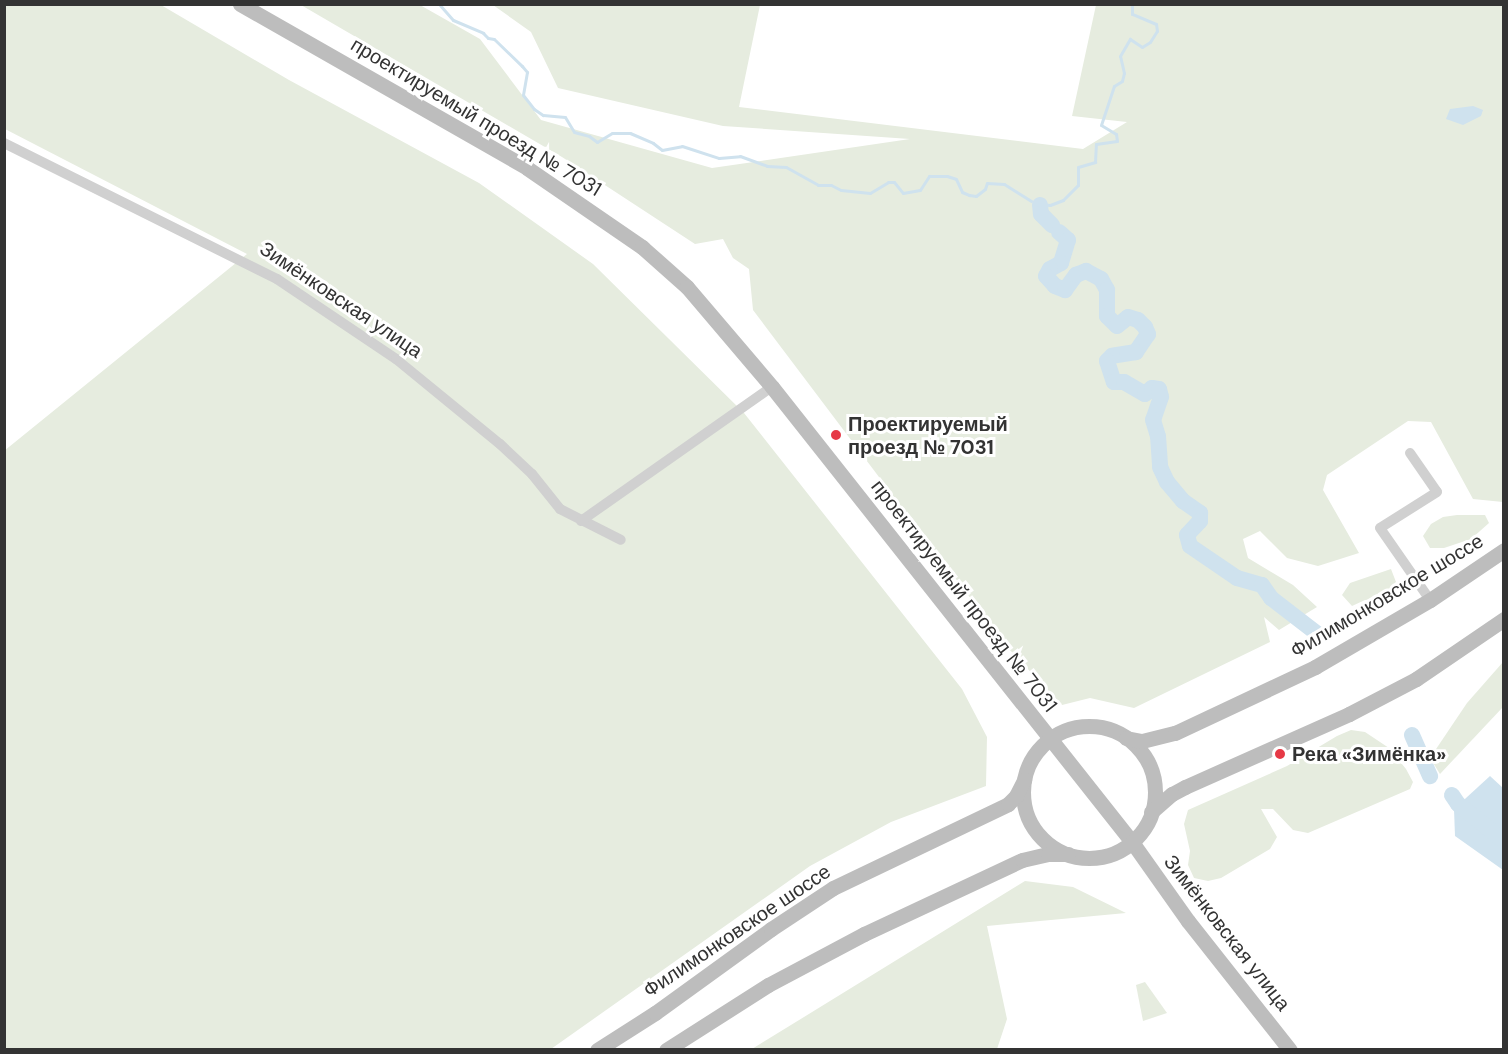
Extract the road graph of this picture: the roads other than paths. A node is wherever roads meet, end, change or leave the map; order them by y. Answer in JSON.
{"nodes":[{"id":1,"x":240,"y":4,"type":"edge"},
{"id":2,"x":4,"y":142,"type":"edge"},
{"id":3,"x":772,"y":387,"type":"junction"},
{"id":4,"x":1410,"y":453,"type":"dead end"},
{"id":5,"x":581,"y":522,"type":"junction"},
{"id":6,"x":621,"y":540,"type":"dead end"},
{"id":7,"x":1503,"y":550,"type":"edge"},
{"id":8,"x":1430,"y":600,"type":"junction"},
{"id":9,"x":1503,"y":619,"type":"edge"},
{"id":10,"x":1126,"y":738,"type":"junction"},
{"id":11,"x":1049,"y":739,"type":"junction"},
{"id":12,"x":1024,"y":780,"type":"junction"},
{"id":13,"x":1151,"y":812,"type":"junction"},
{"id":14,"x":1132,"y":842,"type":"junction"},
{"id":15,"x":1068,"y":854,"type":"junction"},
{"id":16,"x":597,"y":1050,"type":"edge"},
{"id":17,"x":666,"y":1050,"type":"edge"},
{"id":18,"x":1290,"y":1050,"type":"edge"}],
"edges":[{"from":1,"to":3,"type":"main road","name":"проектируемый проезд № 7031"},
{"from":2,"to":5,"type":"street","name":"Зимёнковская улица"},
{"from":3,"to":5,"type":"street"},
{"from":3,"to":11,"type":"main road","name":"проектируемый проезд № 7031"},
{"from":4,"to":8,"type":"street"},
{"from":5,"to":6,"type":"street","name":"Зимёнковская улица"},
{"from":7,"to":8,"type":"main road","name":"Филимонковское шоссе"},
{"from":8,"to":10,"type":"main road","name":"Филимонковское шоссе"},
{"from":9,"to":13,"type":"main road","name":"Филимонковское шоссе"},
{"from":10,"to":11,"type":"main road","name":"Филимонковское шоссе"},
{"from":10,"to":13,"type":"main road","name":"Филимонковское шоссе"},
{"from":11,"to":12,"type":"main road","name":"Филимонковское шоссе"},
{"from":11,"to":14,"type":"main road","name":"проектируемый проезд № 7031"},
{"from":12,"to":15,"type":"main road","name":"Филимонковское шоссе"},
{"from":12,"to":16,"type":"main road","name":"Филимонковское шоссе"},
{"from":13,"to":14,"type":"main road","name":"Филимонковское шоссе"},
{"from":14,"to":15,"type":"main road","name":"Филимонковское шоссе"},
{"from":14,"to":18,"type":"main road","name":"Зимёнковская улица"},
{"from":15,"to":17,"type":"main road","name":"Филимонковское шоссе"}]}
